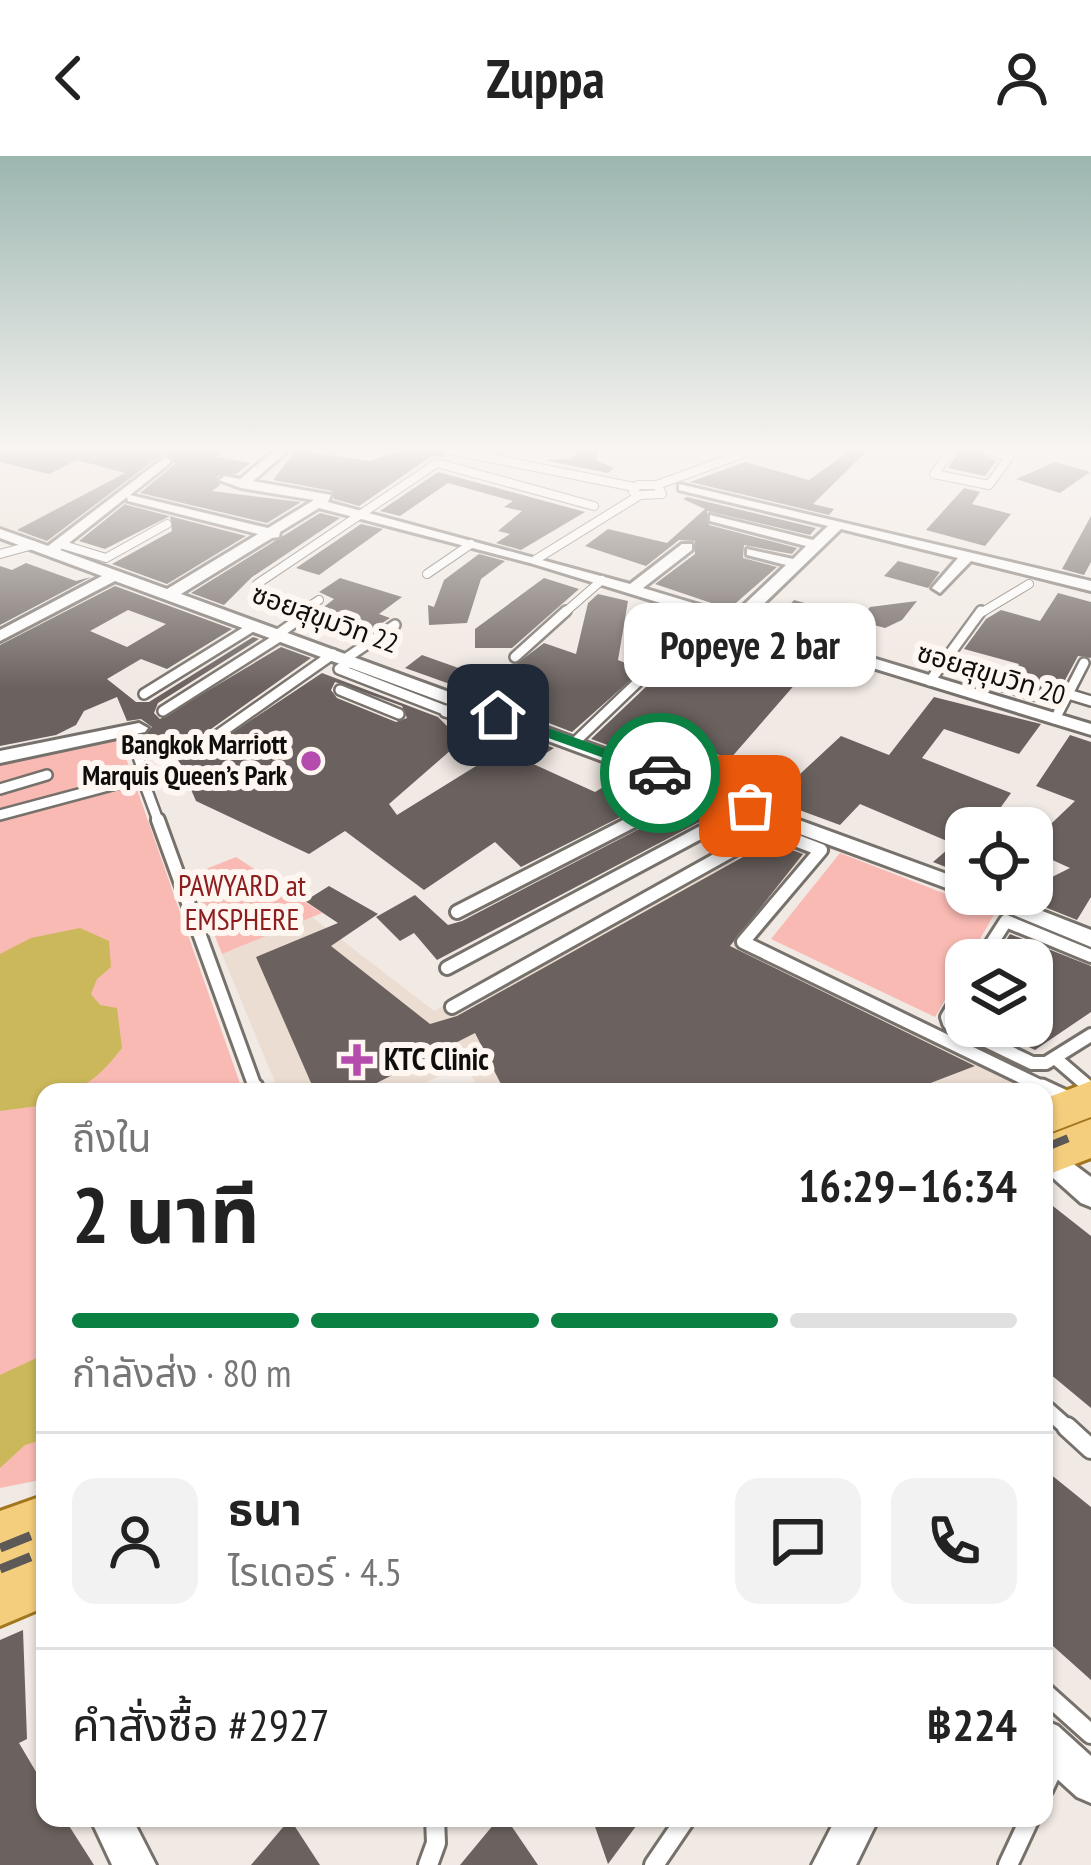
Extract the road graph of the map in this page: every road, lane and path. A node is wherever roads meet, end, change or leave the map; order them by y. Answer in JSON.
{"nodes":[{"id":1,"x":71,"y":530,"type":"edge"},
{"id":2,"x":156,"y":530,"type":"edge"},
{"id":3,"x":257,"y":530,"type":"edge"},
{"id":4,"x":281,"y":530,"type":"edge"},
{"id":5,"x":344,"y":530,"type":"edge"},
{"id":6,"x":415,"y":530,"type":"edge"},
{"id":7,"x":580,"y":530,"type":"edge"},
{"id":8,"x":759,"y":530,"type":"edge"},
{"id":9,"x":832,"y":530,"type":"edge"},
{"id":10,"x":862,"y":530,"type":"edge"},
{"id":11,"x":0,"y":533,"type":"edge"},
{"id":12,"x":274,"y":534,"type":"junction"},
{"id":13,"x":471,"y":544,"type":"junction"},
{"id":14,"x":817,"y":545,"type":"junction"},
{"id":15,"x":47,"y":547,"type":"junction"},
{"id":16,"x":687,"y":547,"type":"dead end"},
{"id":17,"x":752,"y":552,"type":"dead end"},
{"id":18,"x":0,"y":554,"type":"edge"},
{"id":19,"x":968,"y":555,"type":"junction"},
{"id":20,"x":535,"y":560,"type":"junction"},
{"id":21,"x":797,"y":564,"type":"junction"},
{"id":22,"x":427,"y":574,"type":"dead end"},
{"id":23,"x":115,"y":575,"type":"junction"},
{"id":24,"x":602,"y":580,"type":"junction"},
{"id":25,"x":257,"y":584,"type":"dead end"},
{"id":26,"x":1029,"y":584,"type":"dead end"},
{"id":27,"x":1091,"y":586,"type":"edge"},
{"id":28,"x":940,"y":588,"type":"dead end"},
{"id":29,"x":634,"y":589,"type":"junction"},
{"id":30,"x":170,"y":595,"type":"junction"},
{"id":31,"x":319,"y":600,"type":"dead end"},
{"id":32,"x":696,"y":608,"type":"junction"},
{"id":33,"x":737,"y":620,"type":"junction"},
{"id":34,"x":394,"y":625,"type":"dead end"},
{"id":35,"x":254,"y":626,"type":"junction"},
{"id":36,"x":279,"y":635,"type":"junction"},
{"id":37,"x":0,"y":636,"type":"edge"},
{"id":38,"x":514,"y":657,"type":"dead end"},
{"id":39,"x":642,"y":660,"type":"dead end"},
{"id":40,"x":1084,"y":663,"type":"dead end"},
{"id":41,"x":340,"y":664,"type":"junction"},
{"id":42,"x":642,"y":678,"type":"dead end"},
{"id":43,"x":930,"y":681,"type":"junction"},
{"id":44,"x":340,"y":690,"type":"dead end"},
{"id":45,"x":144,"y":694,"type":"dead end"},
{"id":46,"x":1068,"y":694,"type":"junction"},
{"id":47,"x":1091,"y":700,"type":"edge"},
{"id":48,"x":449,"y":709,"type":"junction"},
{"id":49,"x":163,"y":711,"type":"dead end"},
{"id":50,"x":399,"y":714,"type":"dead end"},
{"id":51,"x":1055,"y":719,"type":"junction"},
{"id":52,"x":455,"y":723,"type":"dead end"},
{"id":53,"x":134,"y":729,"type":"joint"},
{"id":54,"x":1091,"y":730,"type":"edge"},
{"id":55,"x":209,"y":741,"type":"dead end"},
{"id":56,"x":574,"y":743,"type":"junction"},
{"id":57,"x":0,"y":757,"type":"edge"},
{"id":58,"x":143,"y":771,"type":"dead end"},
{"id":59,"x":47,"y":776,"type":"dead end"},
{"id":60,"x":699,"y":787,"type":"junction"},
{"id":61,"x":0,"y":789,"type":"edge"},
{"id":62,"x":750,"y":806,"type":"junction"},
{"id":63,"x":0,"y":815,"type":"edge"},
{"id":64,"x":774,"y":823,"type":"junction"},
{"id":65,"x":826,"y":844,"type":"junction"},
{"id":66,"x":945,"y":883,"type":"edge"},
{"id":67,"x":457,"y":912,"type":"dead end"},
{"id":68,"x":1038,"y":915,"type":"edge"},
{"id":69,"x":994,"y":939,"type":"edge"},
{"id":70,"x":1088,"y":942,"type":"edge"},
{"id":71,"x":447,"y":968,"type":"dead end"},
{"id":72,"x":452,"y":1006,"type":"dead end"},
{"id":73,"x":1091,"y":1035,"type":"edge"},
{"id":74,"x":999,"y":1047,"type":"edge"},
{"id":75,"x":1055,"y":1058,"type":"junction"},
{"id":76,"x":254,"y":1083,"type":"edge"},
{"id":77,"x":1016,"y":1083,"type":"edge"},
{"id":78,"x":1066,"y":1127,"type":"edge"},
{"id":79,"x":1091,"y":1194,"type":"edge"},
{"id":80,"x":1053,"y":1415,"type":"edge"},
{"id":81,"x":1091,"y":1449,"type":"edge"},
{"id":82,"x":1060,"y":1754,"type":"edge"},
{"id":83,"x":1091,"y":1783,"type":"edge"},
{"id":84,"x":115,"y":1827,"type":"edge"},
{"id":85,"x":435,"y":1827,"type":"edge"},
{"id":86,"x":680,"y":1827,"type":"edge"},
{"id":87,"x":855,"y":1827,"type":"edge"},
{"id":88,"x":1026,"y":1827,"type":"edge"},
{"id":89,"x":135,"y":1865,"type":"edge"},
{"id":90,"x":428,"y":1865,"type":"edge"},
{"id":91,"x":654,"y":1865,"type":"edge"},
{"id":92,"x":833,"y":1865,"type":"edge"},
{"id":93,"x":1009,"y":1865,"type":"edge"}],
"edges":[{"from":1,"to":15,"type":"street"},
{"from":2,"to":15,"type":"lane"},
{"from":3,"to":12,"type":"street"},
{"from":4,"to":12,"type":"street"},
{"from":5,"to":25,"type":"lane"},
{"from":6,"to":13,"type":"street","name":"ซอยสุขุมวิท 20"},
{"from":7,"to":20,"type":"lane"},
{"from":8,"to":14,"type":"street"},
{"from":9,"to":14,"type":"street"},
{"from":10,"to":19,"type":"street"},
{"from":11,"to":15,"type":"street","name":"ซอยสุขุมวิท 22"},
{"from":12,"to":30,"type":"street"},
{"from":13,"to":20,"type":"street","name":"ซอยสุขุมวิท 20"},
{"from":13,"to":22,"type":"lane"},
{"from":14,"to":21,"type":"street"},
{"from":15,"to":18,"type":"lane"},
{"from":15,"to":23,"type":"street","name":"ซอยสุขุมวิท 22"},
{"from":16,"to":29,"type":"street"},
{"from":17,"to":21,"type":"street"},
{"from":19,"to":27,"type":"street"},
{"from":19,"to":28,"type":"street"},
{"from":20,"to":24,"type":"street","name":"ซอยสุขุมวิท 20"},
{"from":21,"to":33,"type":"street"},
{"from":23,"to":30,"type":"street","name":"ซอยสุขุมวิท 22"},
{"from":23,"to":37,"type":"street"},
{"from":24,"to":29,"type":"street","name":"ซอยสุขุมวิท 20"},
{"from":24,"to":38,"type":"lane"},
{"from":26,"to":43,"type":"lane"},
{"from":29,"to":32,"type":"street","name":"ซอยสุขุมวิท 20"},
{"from":30,"to":35,"type":"street","name":"ซอยสุขุมวิท 22"},
{"from":31,"to":36,"type":"lane"},
{"from":32,"to":33,"type":"street","name":"ซอยสุขุมวิท 20"},
{"from":32,"to":39,"type":"lane"},
{"from":33,"to":43,"type":"street","name":"ซอยสุขุมวิท 20"},
{"from":34,"to":41,"type":"lane"},
{"from":35,"to":36,"type":"street","name":"ซอยสุขุมวิท 22"},
{"from":35,"to":45,"type":"lane"},
{"from":36,"to":41,"type":"street","name":"ซอยสุขุมวิท 22"},
{"from":36,"to":49,"type":"lane"},
{"from":40,"to":46,"type":"lane"},
{"from":41,"to":48,"type":"street","name":"ซอยสุขุมวิท 22"},
{"from":41,"to":55,"type":"lane"},
{"from":42,"to":56,"type":"lane"},
{"from":43,"to":51,"type":"street","name":"ซอยสุขุมวิท 20"},
{"from":44,"to":50,"type":"lane"},
{"from":46,"to":47,"type":"lane"},
{"from":46,"to":51,"type":"lane"},
{"from":48,"to":52,"type":"lane"},
{"from":48,"to":56,"type":"street","name":"ซอยสุขุมวิท 22"},
{"from":51,"to":54,"type":"street","name":"ซอยสุขุมวิท 20"},
{"from":53,"to":57,"type":"street"},
{"from":53,"to":58,"type":"lane"},
{"from":56,"to":60,"type":"street","name":"ซอยสุขุมวิท 22"},
{"from":59,"to":61,"type":"lane"},
{"from":60,"to":62,"type":"street","name":"ซอยสุขุมวิท 22"},
{"from":60,"to":67,"type":"lane"},
{"from":62,"to":64,"type":"street","name":"ซอยสุขุมวิท 22"},
{"from":62,"to":71,"type":"lane"},
{"from":63,"to":76,"type":"lane"},
{"from":64,"to":65,"type":"street","name":"ซอยสุขุมวิท 22"},
{"from":64,"to":72,"type":"lane"},
{"from":65,"to":66,"type":"street","name":"ซอยสุขุมวิท 22"},
{"from":65,"to":77,"type":"lane"},
{"from":68,"to":70,"type":"street"},
{"from":69,"to":70,"type":"lane"},
{"from":73,"to":75,"type":"lane"},
{"from":74,"to":75,"type":"lane"},
{"from":75,"to":78,"type":"lane"},
{"from":78,"to":79,"type":"street"},
{"from":80,"to":81,"type":"lane"},
{"from":82,"to":83,"type":"street"},
{"from":84,"to":89,"type":"street"},
{"from":85,"to":90,"type":"lane"},
{"from":86,"to":91,"type":"lane"},
{"from":87,"to":92,"type":"street"},
{"from":88,"to":93,"type":"lane"}]}
